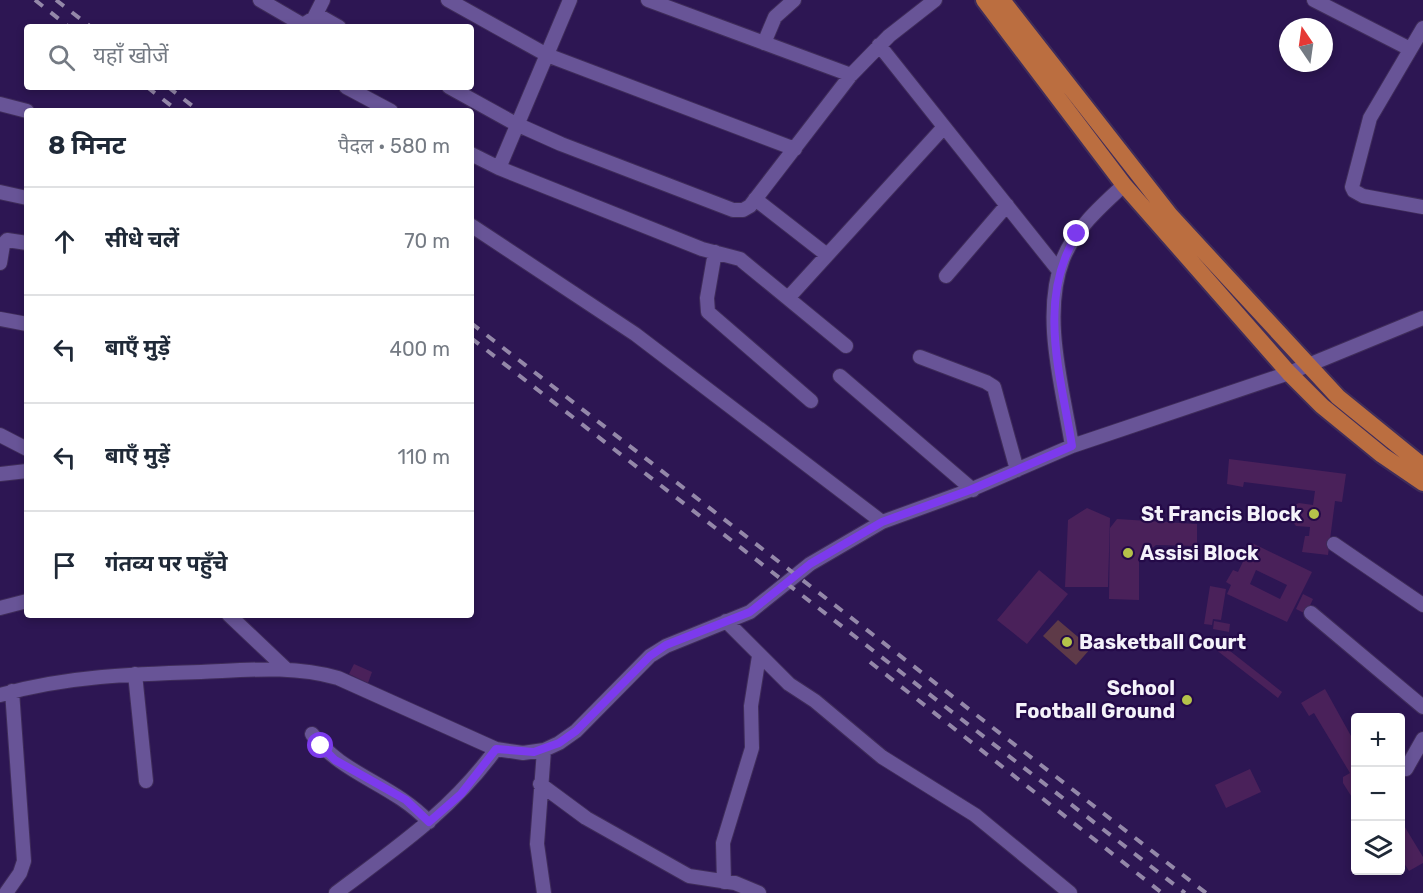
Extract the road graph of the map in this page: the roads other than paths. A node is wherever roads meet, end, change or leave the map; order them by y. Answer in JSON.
{"nodes":[{"id":1,"x":260,"y":0,"type":"edge"},
{"id":2,"x":323,"y":0,"type":"edge"},
{"id":3,"x":448,"y":0,"type":"edge"},
{"id":4,"x":570,"y":0,"type":"edge"},
{"id":5,"x":648,"y":0,"type":"edge"},
{"id":6,"x":794,"y":0,"type":"edge"},
{"id":7,"x":935,"y":0,"type":"edge"},
{"id":8,"x":984,"y":0,"type":"edge"},
{"id":9,"x":1002,"y":0,"type":"edge"},
{"id":10,"x":1314,"y":0,"type":"edge"},
{"id":11,"x":316,"y":14,"type":"junction"},
{"id":12,"x":334,"y":24,"type":"edge"},
{"id":13,"x":1422,"y":31,"type":"edge"},
{"id":14,"x":764,"y":43,"type":"junction"},
{"id":15,"x":879,"y":45,"type":"junction"},
{"id":16,"x":1410,"y":49,"type":"junction"},
{"id":17,"x":548,"y":55,"type":"junction"},
{"id":18,"x":851,"y":75,"type":"junction"},
{"id":19,"x":351,"y":90,"type":"edge"},
{"id":20,"x":455,"y":90,"type":"edge"},
{"id":21,"x":0,"y":105,"type":"edge"},
{"id":22,"x":385,"y":108,"type":"edge"},
{"id":23,"x":24,"y":110,"type":"edge"},
{"id":24,"x":519,"y":125,"type":"junction"},
{"id":25,"x":944,"y":127,"type":"junction"},
{"id":26,"x":795,"y":149,"type":"junction"},
{"id":27,"x":474,"y":156,"type":"edge"},
{"id":28,"x":499,"y":168,"type":"junction"},
{"id":29,"x":1124,"y":185,"type":"junction"},
{"id":30,"x":0,"y":192,"type":"edge"},
{"id":31,"x":24,"y":197,"type":"edge"},
{"id":32,"x":755,"y":199,"type":"junction"},
{"id":33,"x":1007,"y":205,"type":"junction"},
{"id":34,"x":1423,"y":207,"type":"edge"},
{"id":35,"x":474,"y":227,"type":"edge"},
{"id":36,"x":24,"y":243,"type":"edge"},
{"id":37,"x":715,"y":252,"type":"junction"},
{"id":38,"x":827,"y":255,"type":"junction"},
{"id":39,"x":0,"y":263,"type":"edge"},
{"id":40,"x":1059,"y":271,"type":"junction"},
{"id":41,"x":946,"y":276,"type":"dead end"},
{"id":42,"x":789,"y":297,"type":"junction"},
{"id":43,"x":1423,"y":318,"type":"edge"},
{"id":44,"x":0,"y":319,"type":"edge"},
{"id":45,"x":24,"y":323,"type":"edge"},
{"id":46,"x":846,"y":346,"type":"dead end"},
{"id":47,"x":920,"y":357,"type":"dead end"},
{"id":48,"x":1307,"y":366,"type":"junction"},
{"id":49,"x":1289,"y":373,"type":"junction"},
{"id":50,"x":840,"y":376,"type":"dead end"},
{"id":51,"x":811,"y":401,"type":"dead end"},
{"id":52,"x":0,"y":435,"type":"edge"},
{"id":53,"x":1072,"y":446,"type":"junction"},
{"id":54,"x":24,"y":447,"type":"edge"},
{"id":55,"x":1423,"y":466,"type":"edge"},
{"id":56,"x":1017,"y":470,"type":"junction"},
{"id":57,"x":24,"y":471,"type":"edge"},
{"id":58,"x":0,"y":474,"type":"edge"},
{"id":59,"x":1423,"y":483,"type":"edge"},
{"id":60,"x":973,"y":490,"type":"junction"},
{"id":61,"x":882,"y":522,"type":"junction"},
{"id":62,"x":1334,"y":544,"type":"dead end"},
{"id":63,"x":24,"y":602,"type":"edge"},
{"id":64,"x":1423,"y":605,"type":"edge"},
{"id":65,"x":0,"y":608,"type":"edge"},
{"id":66,"x":1311,"y":613,"type":"dead end"},
{"id":67,"x":232,"y":618,"type":"edge"},
{"id":68,"x":726,"y":621,"type":"junction"},
{"id":69,"x":759,"y":656,"type":"junction"},
{"id":70,"x":285,"y":668,"type":"junction"},
{"id":71,"x":135,"y":674,"type":"junction"},
{"id":72,"x":6,"y":693,"type":"edge"},
{"id":73,"x":1423,"y":707,"type":"edge"},
{"id":74,"x":312,"y":734,"type":"dead end"},
{"id":75,"x":1423,"y":739,"type":"edge"},
{"id":76,"x":496,"y":749,"type":"junction"},
{"id":77,"x":544,"y":750,"type":"junction"},
{"id":78,"x":1406,"y":770,"type":"dead end"},
{"id":79,"x":146,"y":781,"type":"dead end"},
{"id":80,"x":540,"y":784,"type":"junction"},
{"id":81,"x":429,"y":822,"type":"junction"},
{"id":82,"x":724,"y":882,"type":"junction"},
{"id":83,"x":707,"y":887,"type":"edge"},
{"id":84,"x":6,"y":893,"type":"edge"},
{"id":85,"x":336,"y":893,"type":"edge"},
{"id":86,"x":544,"y":893,"type":"edge"},
{"id":87,"x":759,"y":893,"type":"edge"},
{"id":88,"x":1070,"y":893,"type":"edge"}],
"edges":[{"from":1,"to":11,"type":"street"},
{"from":2,"to":11,"type":"street"},
{"from":3,"to":17,"type":"street"},
{"from":4,"to":17,"type":"street"},
{"from":5,"to":14,"type":"street"},
{"from":6,"to":14,"type":"street"},
{"from":7,"to":15,"type":"street"},
{"from":8,"to":29,"type":"main road"},
{"from":9,"to":48,"type":"main road"},
{"from":10,"to":16,"type":"street"},
{"from":11,"to":12,"type":"street"},
{"from":13,"to":16,"type":"street"},
{"from":14,"to":18,"type":"street"},
{"from":15,"to":18,"type":"street"},
{"from":15,"to":25,"type":"street"},
{"from":16,"to":34,"type":"street"},
{"from":17,"to":24,"type":"street"},
{"from":17,"to":26,"type":"street"},
{"from":18,"to":26,"type":"street"},
{"from":19,"to":22,"type":"street"},
{"from":20,"to":24,"type":"street"},
{"from":21,"to":23,"type":"street"},
{"from":24,"to":28,"type":"street"},
{"from":24,"to":32,"type":"street"},
{"from":25,"to":33,"type":"street"},
{"from":25,"to":38,"type":"street"},
{"from":26,"to":32,"type":"street"},
{"from":27,"to":28,"type":"street"},
{"from":28,"to":37,"type":"street"},
{"from":29,"to":40,"type":"street"},
{"from":29,"to":49,"type":"main road"},
{"from":30,"to":31,"type":"street"},
{"from":32,"to":38,"type":"street"},
{"from":33,"to":40,"type":"street"},
{"from":33,"to":41,"type":"street"},
{"from":35,"to":61,"type":"street"},
{"from":36,"to":39,"type":"street"},
{"from":37,"to":42,"type":"street"},
{"from":37,"to":51,"type":"street"},
{"from":38,"to":42,"type":"street"},
{"from":40,"to":53,"type":"street"},
{"from":42,"to":46,"type":"street"},
{"from":43,"to":48,"type":"street"},
{"from":44,"to":45,"type":"street"},
{"from":47,"to":56,"type":"street"},
{"from":48,"to":49,"type":"street"},
{"from":48,"to":55,"type":"main road"},
{"from":49,"to":53,"type":"street"},
{"from":49,"to":59,"type":"main road"},
{"from":50,"to":60,"type":"street"},
{"from":52,"to":54,"type":"street"},
{"from":53,"to":56,"type":"street"},
{"from":56,"to":60,"type":"street"},
{"from":57,"to":58,"type":"street"},
{"from":60,"to":61,"type":"street"},
{"from":61,"to":68,"type":"street"},
{"from":62,"to":64,"type":"street"},
{"from":63,"to":65,"type":"street"},
{"from":66,"to":73,"type":"street"},
{"from":67,"to":70,"type":"street"},
{"from":68,"to":69,"type":"street"},
{"from":68,"to":77,"type":"street"},
{"from":69,"to":82,"type":"street"},
{"from":69,"to":88,"type":"street"},
{"from":70,"to":71,"type":"street"},
{"from":70,"to":76,"type":"street"},
{"from":71,"to":72,"type":"street"},
{"from":71,"to":79,"type":"street"},
{"from":72,"to":84,"type":"street"},
{"from":74,"to":81,"type":"street"},
{"from":75,"to":78,"type":"street"},
{"from":76,"to":77,"type":"street"},
{"from":76,"to":81,"type":"street"},
{"from":77,"to":80,"type":"street"},
{"from":80,"to":83,"type":"street"},
{"from":80,"to":86,"type":"street"},
{"from":81,"to":85,"type":"street"},
{"from":82,"to":83,"type":"street"},
{"from":82,"to":87,"type":"street"}]}
